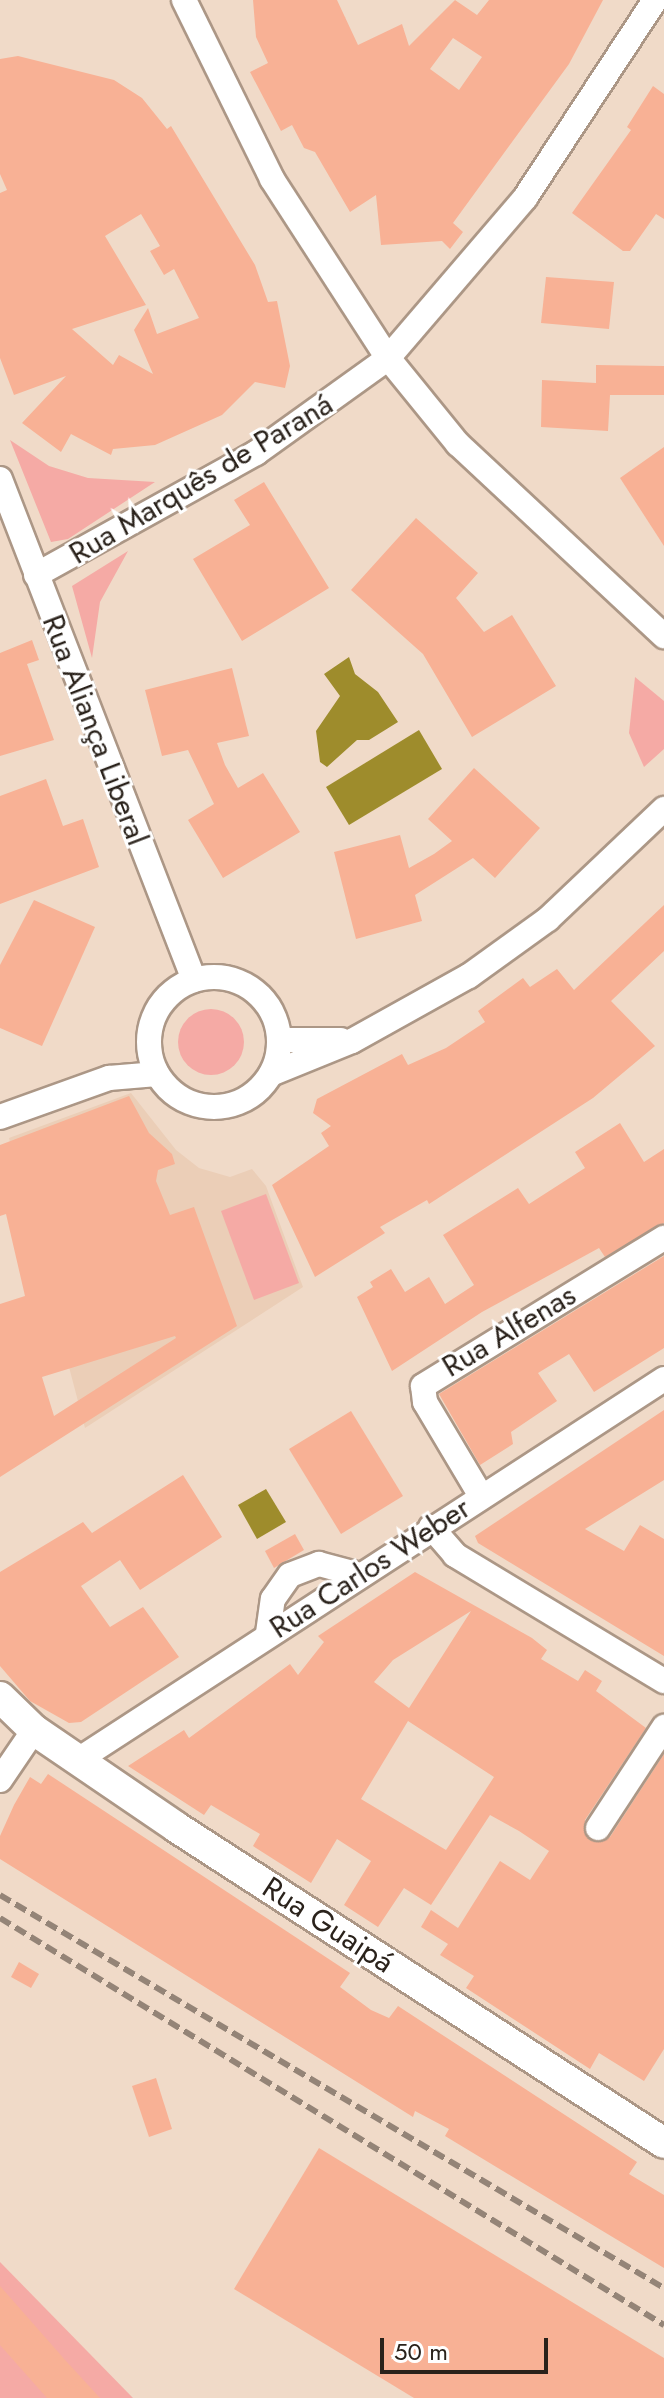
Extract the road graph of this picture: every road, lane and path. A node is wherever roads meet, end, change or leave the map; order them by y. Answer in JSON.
{"nodes":[{"id":1,"x":184,"y":0,"type":"edge"},
{"id":2,"x":655,"y":0,"type":"edge"},
{"id":3,"x":388,"y":358,"type":"junction"},
{"id":4,"x":0,"y":479,"type":"edge"},
{"id":5,"x":36,"y":575,"type":"junction"},
{"id":6,"x":664,"y":636,"type":"edge"},
{"id":7,"x":664,"y":809,"type":"edge"},
{"id":8,"x":194,"y":980,"type":"junction"},
{"id":9,"x":149,"y":1037,"type":"junction"},
{"id":10,"x":279,"y":1040,"type":"junction"},
{"id":11,"x":352,"y":1041,"type":"junction"},
{"id":12,"x":157,"y":1074,"type":"junction"},
{"id":13,"x":271,"y":1074,"type":"junction"},
{"id":14,"x":109,"y":1078,"type":"junction"},
{"id":15,"x":0,"y":1117,"type":"edge"},
{"id":16,"x":664,"y":1238,"type":"edge"},
{"id":17,"x":664,"y":1379,"type":"edge"},
{"id":18,"x":481,"y":1496,"type":"junction"},
{"id":19,"x":431,"y":1527,"type":"junction"},
{"id":20,"x":356,"y":1574,"type":"junction"},
{"id":21,"x":268,"y":1633,"type":"junction"},
{"id":22,"x":664,"y":1681,"type":"edge"},
{"id":23,"x":0,"y":1697,"type":"edge"},
{"id":24,"x":664,"y":1727,"type":"edge"},
{"id":25,"x":34,"y":1730,"type":"junction"},
{"id":26,"x":78,"y":1760,"type":"junction"},
{"id":27,"x":0,"y":1780,"type":"edge"},
{"id":28,"x":598,"y":1828,"type":"dead end"},
{"id":29,"x":664,"y":2143,"type":"edge"}],
"edges":[{"from":1,"to":3,"type":"street"},
{"from":2,"to":3,"type":"street","name":"Rua Marquês de Paraná"},
{"from":3,"to":5,"type":"street","name":"Rua Marquês de Paraná"},
{"from":3,"to":6,"type":"street"},
{"from":4,"to":5,"type":"street","name":"Rua Aliança Liberal"},
{"from":5,"to":8,"type":"street","name":"Rua Aliança Liberal"},
{"from":7,"to":11,"type":"street"},
{"from":8,"to":9,"type":"street"},
{"from":8,"to":10,"type":"street"},
{"from":9,"to":12,"type":"street"},
{"from":9,"to":14,"type":"street"},
{"from":10,"to":11,"type":"street"},
{"from":10,"to":13,"type":"street"},
{"from":11,"to":13,"type":"street"},
{"from":12,"to":13,"type":"street"},
{"from":12,"to":14,"type":"street"},
{"from":14,"to":15,"type":"street"},
{"from":16,"to":18,"type":"street","name":"Rua Alfenas"},
{"from":17,"to":18,"type":"street","name":"Rua Carlos Weber"},
{"from":18,"to":19,"type":"street","name":"Rua Carlos Weber"},
{"from":19,"to":20,"type":"street","name":"Rua Carlos Weber"},
{"from":19,"to":22,"type":"street"},
{"from":20,"to":21,"type":"street","name":"Rua Carlos Weber"},
{"from":20,"to":21,"type":"street"},
{"from":21,"to":26,"type":"street","name":"Rua Carlos Weber"},
{"from":23,"to":25,"type":"main road","name":"Rua Guaipá"},
{"from":24,"to":28,"type":"street"},
{"from":25,"to":26,"type":"main road","name":"Rua Guaipá"},
{"from":25,"to":27,"type":"street"},
{"from":26,"to":29,"type":"main road","name":"Rua Guaipá"}]}
